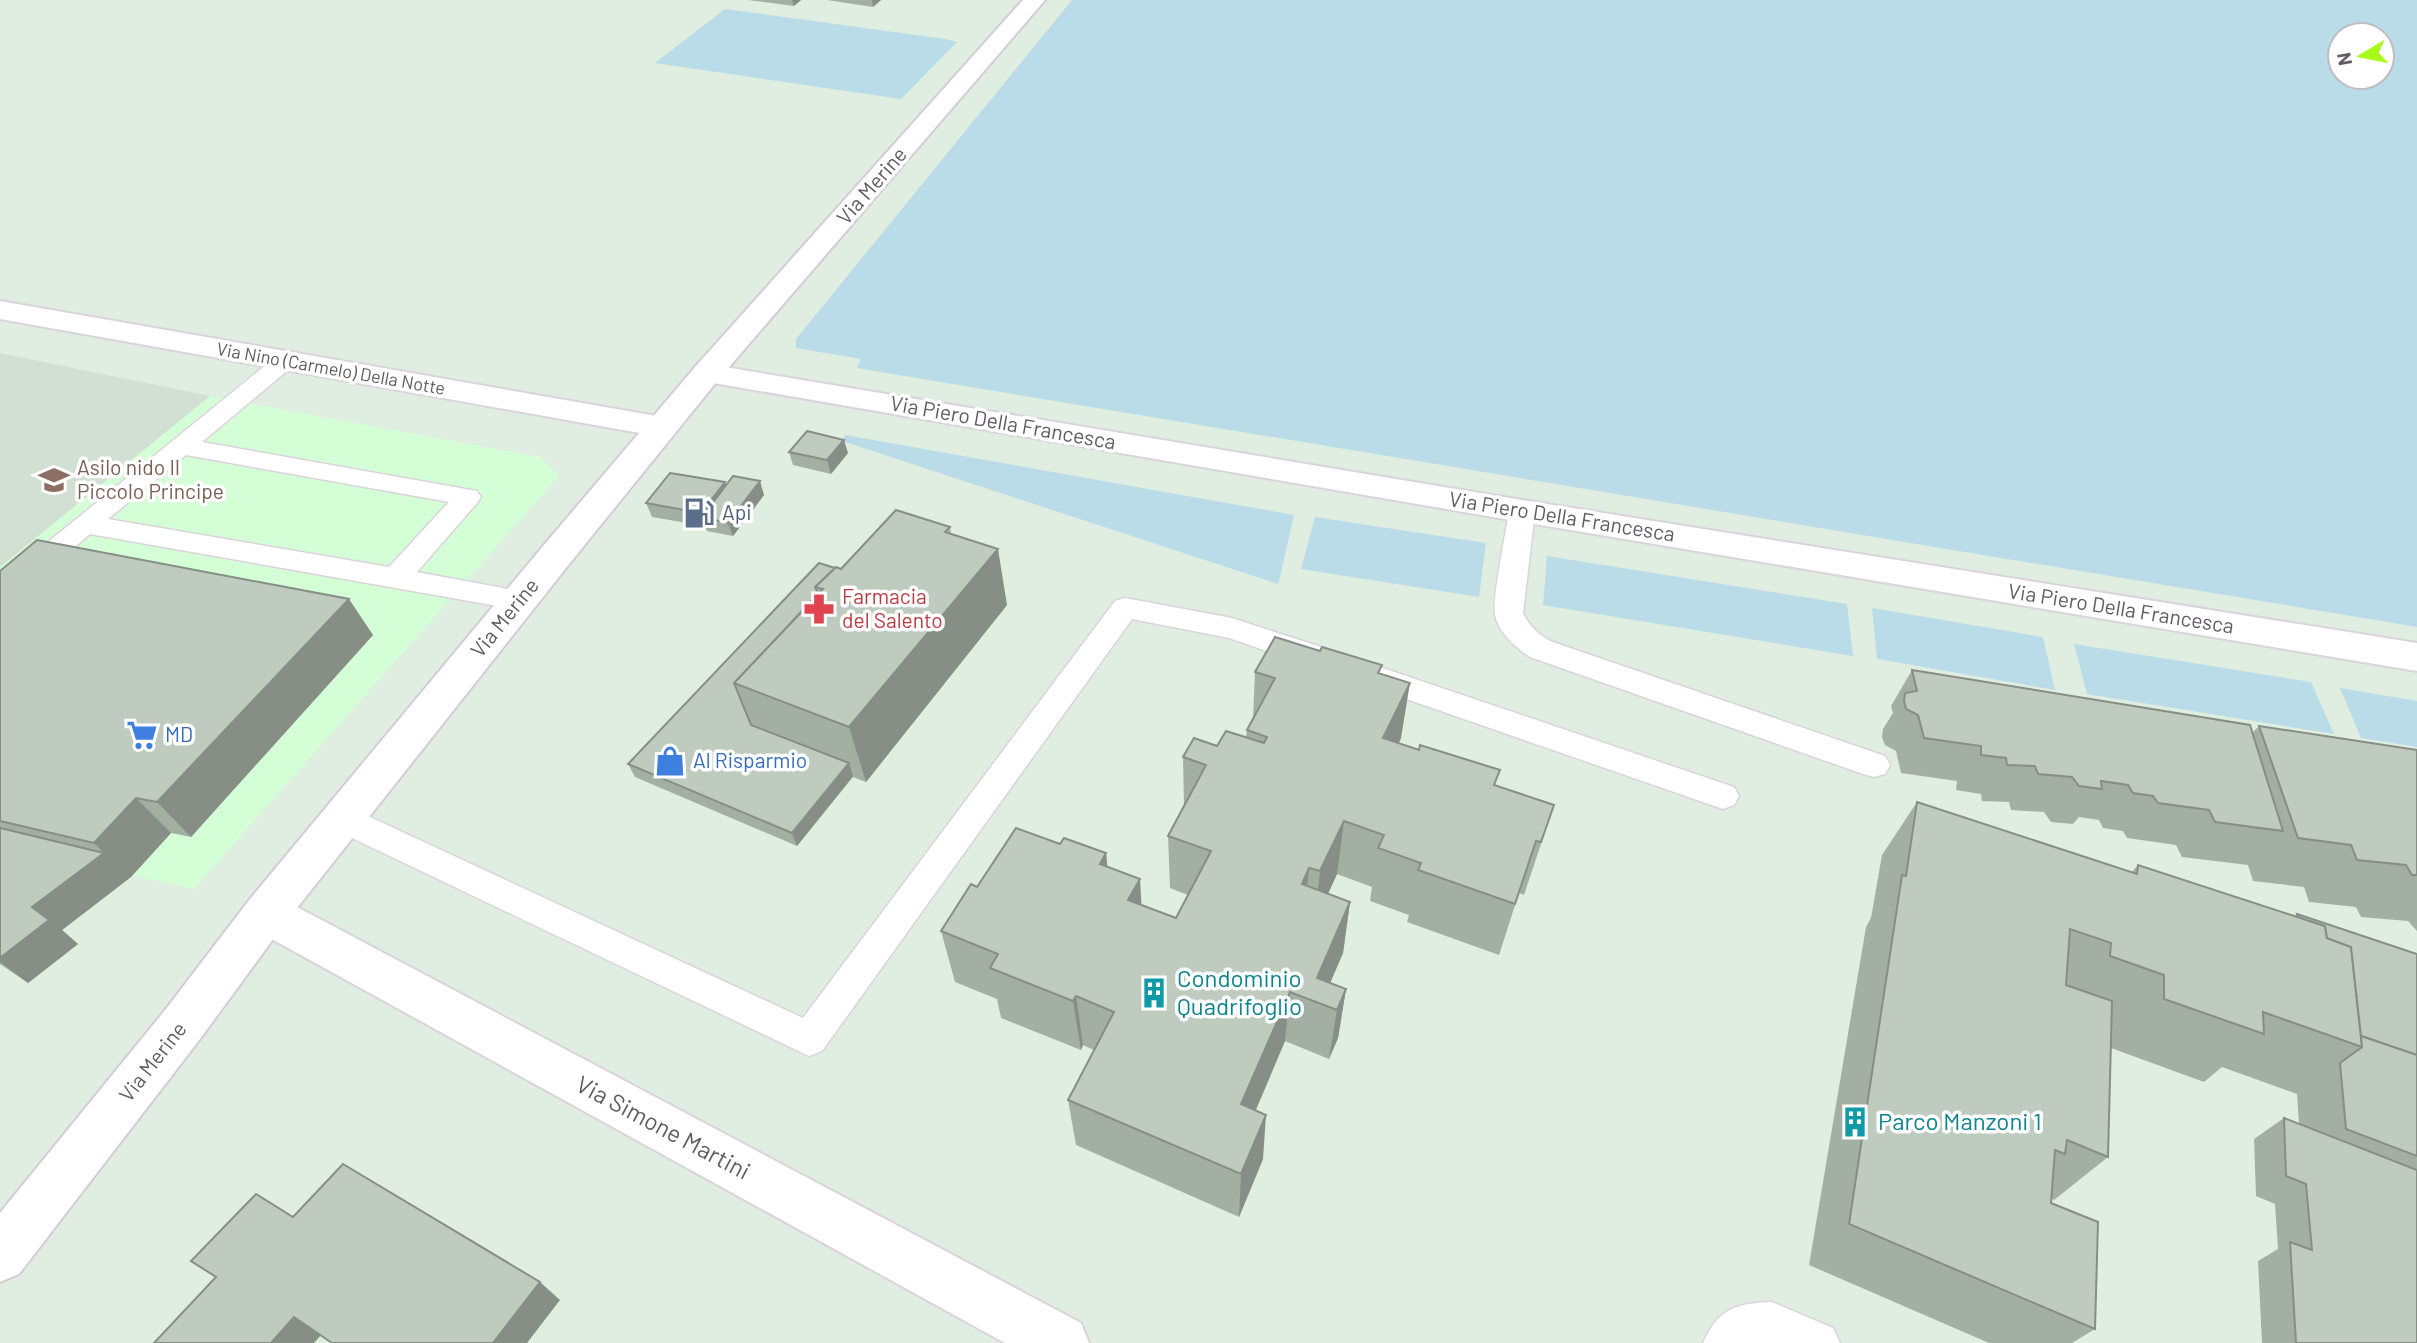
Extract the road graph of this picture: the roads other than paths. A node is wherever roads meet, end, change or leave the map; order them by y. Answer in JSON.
{"nodes":[{"id":1,"x":1034,"y":0,"type":"edge"},
{"id":2,"x":0,"y":310,"type":"edge"},
{"id":3,"x":285,"y":361,"type":"junction"},
{"id":4,"x":707,"y":373,"type":"junction"},
{"id":5,"x":662,"y":427,"type":"junction"},
{"id":6,"x":180,"y":446,"type":"junction"},
{"id":7,"x":1522,"y":511,"type":"junction"},
{"id":8,"x":85,"y":524,"type":"junction"},
{"id":9,"x":396,"y":578,"type":"junction"},
{"id":10,"x":0,"y":596,"type":"edge"},
{"id":11,"x":520,"y":600,"type":"junction"},
{"id":12,"x":2417,"y":657,"type":"edge"},
{"id":13,"x":1874,"y":765,"type":"dead end"},
{"id":14,"x":1723,"y":796,"type":"dead end"},
{"id":15,"x":343,"y":819,"type":"junction"},
{"id":16,"x":266,"y":913,"type":"junction"},
{"id":17,"x":0,"y":1255,"type":"edge"},
{"id":18,"x":1060,"y":1343,"type":"edge"},
{"id":19,"x":1725,"y":1343,"type":"edge"},
{"id":20,"x":1818,"y":1343,"type":"edge"}],
"edges":[{"from":1,"to":4,"type":"street","name":"Via Merine"},
{"from":2,"to":3,"type":"street","name":"Via Nino (Carmelo) Della Notte"},
{"from":3,"to":5,"type":"street","name":"Via Nino (Carmelo) Della Notte"},
{"from":3,"to":6,"type":"lane"},
{"from":4,"to":5,"type":"street","name":"Via Merine"},
{"from":4,"to":7,"type":"street","name":"Via Piero Della Francesca"},
{"from":5,"to":11,"type":"street","name":"Via Merine"},
{"from":6,"to":8,"type":"lane"},
{"from":6,"to":9,"type":"lane"},
{"from":7,"to":12,"type":"street","name":"Via Piero Della Francesca"},
{"from":7,"to":13,"type":"lane"},
{"from":8,"to":9,"type":"lane"},
{"from":8,"to":10,"type":"lane"},
{"from":9,"to":11,"type":"lane"},
{"from":11,"to":15,"type":"street","name":"Via Merine"},
{"from":14,"to":15,"type":"lane"},
{"from":15,"to":16,"type":"street","name":"Via Merine"},
{"from":16,"to":17,"type":"street","name":"Via Merine"},
{"from":16,"to":18,"type":"street","name":"Via Simone Martini"},
{"from":19,"to":20,"type":"lane"}]}
